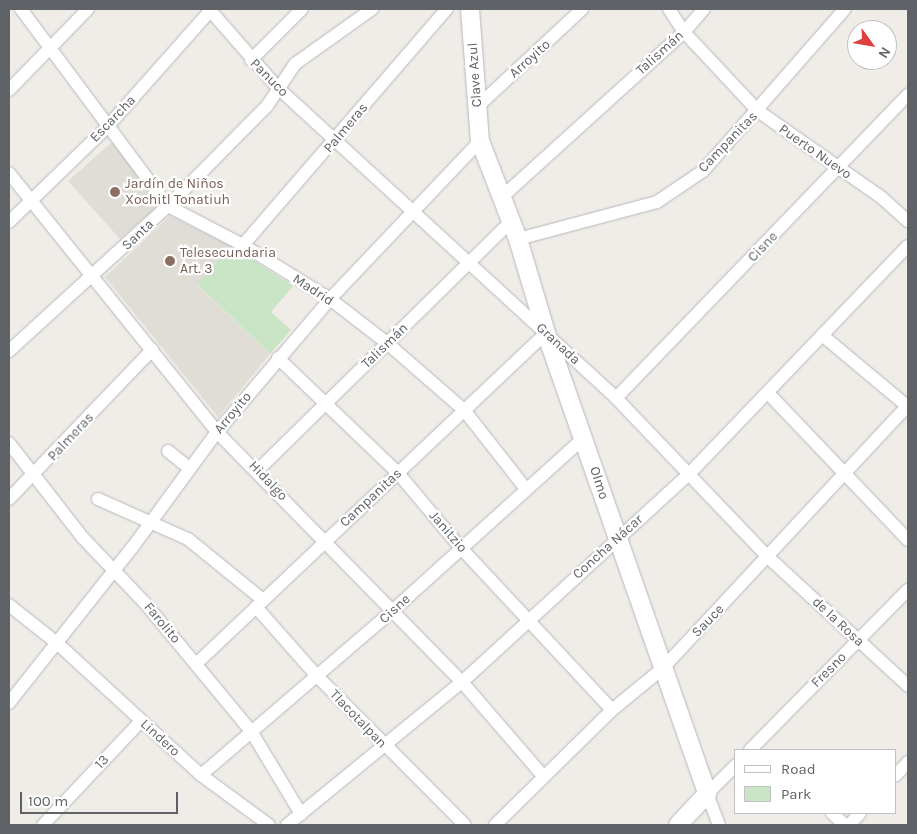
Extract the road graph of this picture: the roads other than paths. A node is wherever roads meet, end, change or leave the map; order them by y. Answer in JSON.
{"nodes":[{"id":1,"x":21,"y":9,"type":"edge"},
{"id":2,"x":88,"y":9,"type":"edge"},
{"id":3,"x":302,"y":9,"type":"edge"},
{"id":4,"x":372,"y":9,"type":"edge"},
{"id":5,"x":470,"y":9,"type":"edge"},
{"id":6,"x":582,"y":9,"type":"edge"},
{"id":7,"x":669,"y":9,"type":"edge"},
{"id":8,"x":704,"y":9,"type":"edge"},
{"id":9,"x":845,"y":9,"type":"edge"},
{"id":10,"x":209,"y":10,"type":"edge"},
{"id":11,"x":443,"y":10,"type":"edge"},
{"id":12,"x":684,"y":32,"type":"junction"},
{"id":13,"x":48,"y":49,"type":"junction"},
{"id":14,"x":251,"y":60,"type":"junction"},
{"id":15,"x":278,"y":88,"type":"junction"},
{"id":16,"x":9,"y":90,"type":"edge"},
{"id":17,"x":908,"y":95,"type":"edge"},
{"id":18,"x":477,"y":107,"type":"junction"},
{"id":19,"x":758,"y":111,"type":"junction"},
{"id":20,"x":108,"y":126,"type":"junction"},
{"id":21,"x":480,"y":141,"type":"junction"},
{"id":22,"x":336,"y":142,"type":"junction"},
{"id":23,"x":839,"y":169,"type":"junction"},
{"id":24,"x":9,"y":173,"type":"edge"},
{"id":25,"x":502,"y":197,"type":"junction"},
{"id":26,"x":30,"y":202,"type":"junction"},
{"id":27,"x":168,"y":206,"type":"junction"},
{"id":28,"x":410,"y":213,"type":"junction"},
{"id":29,"x":908,"y":221,"type":"edge"},
{"id":30,"x":9,"y":222,"type":"edge"},
{"id":31,"x":511,"y":222,"type":"junction"},
{"id":32,"x":518,"y":239,"type":"junction"},
{"id":33,"x":242,"y":245,"type":"junction"},
{"id":34,"x":908,"y":246,"type":"edge"},
{"id":35,"x":470,"y":263,"type":"junction"},
{"id":36,"x":93,"y":277,"type":"junction"},
{"id":37,"x":330,"y":299,"type":"junction"},
{"id":38,"x":546,"y":333,"type":"junction"},
{"id":39,"x":822,"y":335,"type":"junction"},
{"id":40,"x":387,"y":343,"type":"junction"},
{"id":41,"x":152,"y":350,"type":"junction"},
{"id":42,"x":9,"y":351,"type":"edge"},
{"id":43,"x":278,"y":358,"type":"junction"},
{"id":44,"x":768,"y":393,"type":"junction"},
{"id":45,"x":616,"y":398,"type":"junction"},
{"id":46,"x":325,"y":404,"type":"junction"},
{"id":47,"x":908,"y":405,"type":"edge"},
{"id":48,"x":464,"y":410,"type":"junction"},
{"id":49,"x":216,"y":432,"type":"junction"},
{"id":50,"x":584,"y":438,"type":"junction"},
{"id":51,"x":9,"y":442,"type":"edge"},
{"id":52,"x":168,"y":451,"type":"dead end"},
{"id":53,"x":189,"y":468,"type":"junction"},
{"id":54,"x":258,"y":470,"type":"junction"},
{"id":55,"x":398,"y":473,"type":"junction"},
{"id":56,"x":689,"y":474,"type":"junction"},
{"id":57,"x":36,"y":475,"type":"junction"},
{"id":58,"x":845,"y":476,"type":"junction"},
{"id":59,"x":526,"y":489,"type":"junction"},
{"id":60,"x":9,"y":499,"type":"edge"},
{"id":61,"x":98,"y":499,"type":"dead end"},
{"id":62,"x":150,"y":521,"type":"junction"},
{"id":63,"x":617,"y":538,"type":"junction"},
{"id":64,"x":908,"y":540,"type":"edge"},
{"id":65,"x":325,"y":542,"type":"junction"},
{"id":66,"x":461,"y":548,"type":"junction"},
{"id":67,"x":769,"y":558,"type":"junction"},
{"id":68,"x":115,"y":570,"type":"junction"},
{"id":69,"x":908,"y":590,"type":"edge"},
{"id":70,"x":259,"y":604,"type":"junction"},
{"id":71,"x":9,"y":605,"type":"edge"},
{"id":72,"x":390,"y":613,"type":"junction"},
{"id":73,"x":529,"y":619,"type":"junction"},
{"id":74,"x":858,"y":641,"type":"junction"},
{"id":75,"x":58,"y":644,"type":"junction"},
{"id":76,"x":196,"y":664,"type":"junction"},
{"id":77,"x":663,"y":668,"type":"junction"},
{"id":78,"x":316,"y":675,"type":"junction"},
{"id":79,"x":462,"y":682,"type":"junction"},
{"id":80,"x":908,"y":686,"type":"edge"},
{"id":81,"x":9,"y":703,"type":"edge"},
{"id":82,"x":612,"y":710,"type":"junction"},
{"id":83,"x":141,"y":721,"type":"junction"},
{"id":84,"x":251,"y":731,"type":"junction"},
{"id":85,"x":385,"y":747,"type":"junction"},
{"id":86,"x":759,"y":747,"type":"edge"},
{"id":87,"x":908,"y":762,"type":"edge"},
{"id":88,"x":734,"y":767,"type":"edge"},
{"id":89,"x":897,"y":774,"type":"edge"},
{"id":90,"x":201,"y":775,"type":"junction"},
{"id":91,"x":543,"y":776,"type":"junction"},
{"id":92,"x":707,"y":794,"type":"junction"},
{"id":93,"x":301,"y":814,"type":"junction"},
{"id":94,"x":833,"y":814,"type":"edge"},
{"id":95,"x":859,"y":814,"type":"edge"},
{"id":96,"x":43,"y":825,"type":"edge"},
{"id":97,"x":269,"y":825,"type":"edge"},
{"id":98,"x":287,"y":825,"type":"edge"},
{"id":99,"x":465,"y":825,"type":"edge"},
{"id":100,"x":495,"y":825,"type":"edge"},
{"id":101,"x":678,"y":825,"type":"edge"},
{"id":102,"x":719,"y":825,"type":"edge"},
{"id":103,"x":847,"y":825,"type":"edge"}],
"edges":[{"from":1,"to":13,"type":"street","name":"Madrid"},
{"from":2,"to":13,"type":"street"},
{"from":3,"to":14,"type":"street"},
{"from":4,"to":15,"type":"street","name":"Santa"},
{"from":5,"to":18,"type":"main road","name":"Clave Azul"},
{"from":6,"to":18,"type":"street","name":"Arroyito"},
{"from":7,"to":12,"type":"street","name":"Puerto Nuevo"},
{"from":8,"to":12,"type":"street","name":"Talismán"},
{"from":9,"to":19,"type":"street","name":"Campanitas"},
{"from":10,"to":14,"type":"street","name":"Panuco"},
{"from":10,"to":20,"type":"street","name":"Escarcha"},
{"from":11,"to":22,"type":"street","name":"Palmeras"},
{"from":12,"to":19,"type":"street","name":"Puerto Nuevo"},
{"from":12,"to":25,"type":"street","name":"Talismán"},
{"from":13,"to":16,"type":"street"},
{"from":13,"to":20,"type":"street","name":"Madrid"},
{"from":14,"to":15,"type":"street","name":"Panuco"},
{"from":15,"to":22,"type":"street","name":"Panuco"},
{"from":15,"to":27,"type":"street","name":"Santa"},
{"from":17,"to":23,"type":"street","name":"Cisne"},
{"from":18,"to":21,"type":"main road","name":"Clave Azul"},
{"from":19,"to":23,"type":"street","name":"Puerto Nuevo"},
{"from":19,"to":32,"type":"street","name":"Campanitas"},
{"from":20,"to":26,"type":"street","name":"Escarcha"},
{"from":20,"to":27,"type":"street","name":"Madrid"},
{"from":21,"to":25,"type":"main road","name":"Olmo"},
{"from":21,"to":28,"type":"street","name":"Arroyito"},
{"from":22,"to":28,"type":"street","name":"Granada"},
{"from":22,"to":33,"type":"street","name":"Palmeras"},
{"from":23,"to":29,"type":"street","name":"Puerto Nuevo"},
{"from":23,"to":45,"type":"street","name":"Cisne"},
{"from":24,"to":26,"type":"street","name":"Hidalgo"},
{"from":25,"to":31,"type":"main road","name":"Olmo"},
{"from":26,"to":30,"type":"street","name":"Escarcha"},
{"from":26,"to":36,"type":"street","name":"Hidalgo"},
{"from":27,"to":33,"type":"street","name":"Madrid"},
{"from":27,"to":36,"type":"street","name":"Santa"},
{"from":28,"to":35,"type":"street","name":"Granada"},
{"from":28,"to":37,"type":"street","name":"Arroyito"},
{"from":31,"to":32,"type":"main road","name":"Olmo"},
{"from":31,"to":35,"type":"street","name":"Talismán"},
{"from":32,"to":38,"type":"main road","name":"Olmo"},
{"from":33,"to":37,"type":"street","name":"Madrid"},
{"from":34,"to":39,"type":"street","name":"Concha Nácar"},
{"from":35,"to":38,"type":"street","name":"Granada"},
{"from":35,"to":40,"type":"street","name":"Talismán"},
{"from":36,"to":41,"type":"street","name":"Hidalgo"},
{"from":36,"to":42,"type":"street","name":"Santa"},
{"from":37,"to":40,"type":"street","name":"Madrid"},
{"from":37,"to":43,"type":"street","name":"Arroyito"},
{"from":38,"to":45,"type":"street","name":"Granada"},
{"from":38,"to":48,"type":"street","name":"Campanitas"},
{"from":38,"to":50,"type":"main road","name":"Olmo"},
{"from":39,"to":44,"type":"street","name":"Concha Nácar"},
{"from":39,"to":47,"type":"street"},
{"from":40,"to":46,"type":"street","name":"Talismán"},
{"from":40,"to":48,"type":"street","name":"Madrid"},
{"from":41,"to":49,"type":"street","name":"Hidalgo"},
{"from":41,"to":57,"type":"street","name":"Palmeras"},
{"from":43,"to":46,"type":"street","name":"Janitzio"},
{"from":43,"to":49,"type":"street","name":"Arroyito"},
{"from":44,"to":56,"type":"street","name":"Concha Nácar"},
{"from":44,"to":58,"type":"street"},
{"from":45,"to":56,"type":"street","name":"Granada"},
{"from":46,"to":54,"type":"street","name":"Talismán"},
{"from":46,"to":55,"type":"street","name":"Janitzio"},
{"from":47,"to":58,"type":"street","name":"Sauce"},
{"from":48,"to":55,"type":"street","name":"Campanitas"},
{"from":48,"to":59,"type":"street","name":"Madrid"},
{"from":49,"to":53,"type":"street","name":"Arroyito"},
{"from":49,"to":54,"type":"street","name":"Hidalgo"},
{"from":50,"to":59,"type":"street","name":"Cisne"},
{"from":50,"to":63,"type":"main road","name":"Olmo"},
{"from":51,"to":57,"type":"street","name":"Farolito"},
{"from":52,"to":53,"type":"street"},
{"from":53,"to":62,"type":"street","name":"Arroyito"},
{"from":54,"to":65,"type":"street","name":"Hidalgo"},
{"from":55,"to":65,"type":"street","name":"Campanitas"},
{"from":55,"to":66,"type":"street","name":"Janitzio"},
{"from":56,"to":63,"type":"street","name":"Concha Nácar"},
{"from":56,"to":67,"type":"street","name":"Granada"},
{"from":57,"to":60,"type":"street","name":"Palmeras"},
{"from":57,"to":68,"type":"street","name":"Farolito"},
{"from":58,"to":64,"type":"street"},
{"from":58,"to":67,"type":"street","name":"Sauce"},
{"from":59,"to":66,"type":"street","name":"Cisne"},
{"from":61,"to":62,"type":"street","name":"Tlacotalpan"},
{"from":62,"to":68,"type":"street","name":"Arroyito"},
{"from":62,"to":70,"type":"street","name":"Tlacotalpan"},
{"from":63,"to":73,"type":"street","name":"Concha Nácar"},
{"from":63,"to":77,"type":"main road","name":"Olmo"},
{"from":65,"to":70,"type":"street","name":"Campanitas"},
{"from":65,"to":72,"type":"street","name":"Hidalgo"},
{"from":66,"to":72,"type":"street","name":"Cisne"},
{"from":66,"to":73,"type":"street","name":"Janitzio"},
{"from":67,"to":74,"type":"street","name":"de la Rosa"},
{"from":67,"to":77,"type":"street","name":"Sauce"},
{"from":68,"to":75,"type":"street","name":"Arroyito"},
{"from":68,"to":76,"type":"street","name":"Farolito"},
{"from":69,"to":74,"type":"street","name":"Fresno"},
{"from":70,"to":76,"type":"street","name":"Campanitas"},
{"from":70,"to":78,"type":"street","name":"Tlacotalpan"},
{"from":71,"to":75,"type":"street","name":"Lindero"},
{"from":72,"to":78,"type":"street","name":"Cisne"},
{"from":72,"to":79,"type":"street","name":"Hidalgo"},
{"from":73,"to":79,"type":"street","name":"Concha Nácar"},
{"from":73,"to":82,"type":"street","name":"Janitzio"},
{"from":74,"to":80,"type":"street","name":"de la Rosa"},
{"from":74,"to":86,"type":"street","name":"Fresno"},
{"from":75,"to":81,"type":"street","name":"Arroyito"},
{"from":75,"to":83,"type":"street","name":"Lindero"},
{"from":76,"to":84,"type":"street","name":"Farolito"},
{"from":77,"to":82,"type":"street","name":"Sauce"},
{"from":77,"to":92,"type":"main road","name":"Olmo"},
{"from":78,"to":84,"type":"street","name":"Cisne"},
{"from":78,"to":85,"type":"street","name":"Tlacotalpan"},
{"from":79,"to":85,"type":"street","name":"Concha Nácar"},
{"from":79,"to":91,"type":"street","name":"Hidalgo"},
{"from":82,"to":91,"type":"street","name":"Sauce"},
{"from":83,"to":90,"type":"street","name":"Lindero"},
{"from":83,"to":96,"type":"street","name":"13"},
{"from":84,"to":90,"type":"street","name":"Cisne"},
{"from":84,"to":93,"type":"street","name":"Farolito"},
{"from":85,"to":93,"type":"street","name":"Concha Nácar"},
{"from":85,"to":99,"type":"street","name":"Tlacotalpan"},
{"from":87,"to":89,"type":"street"},
{"from":88,"to":92,"type":"street"},
{"from":90,"to":97,"type":"street","name":"Lindero"},
{"from":91,"to":100,"type":"street","name":"Sauce"},
{"from":92,"to":101,"type":"main road"},
{"from":92,"to":102,"type":"street","name":"Olmo"},
{"from":93,"to":98,"type":"street","name":"Concha Nácar"},
{"from":94,"to":103,"type":"street"},
{"from":95,"to":103,"type":"street"}]}
